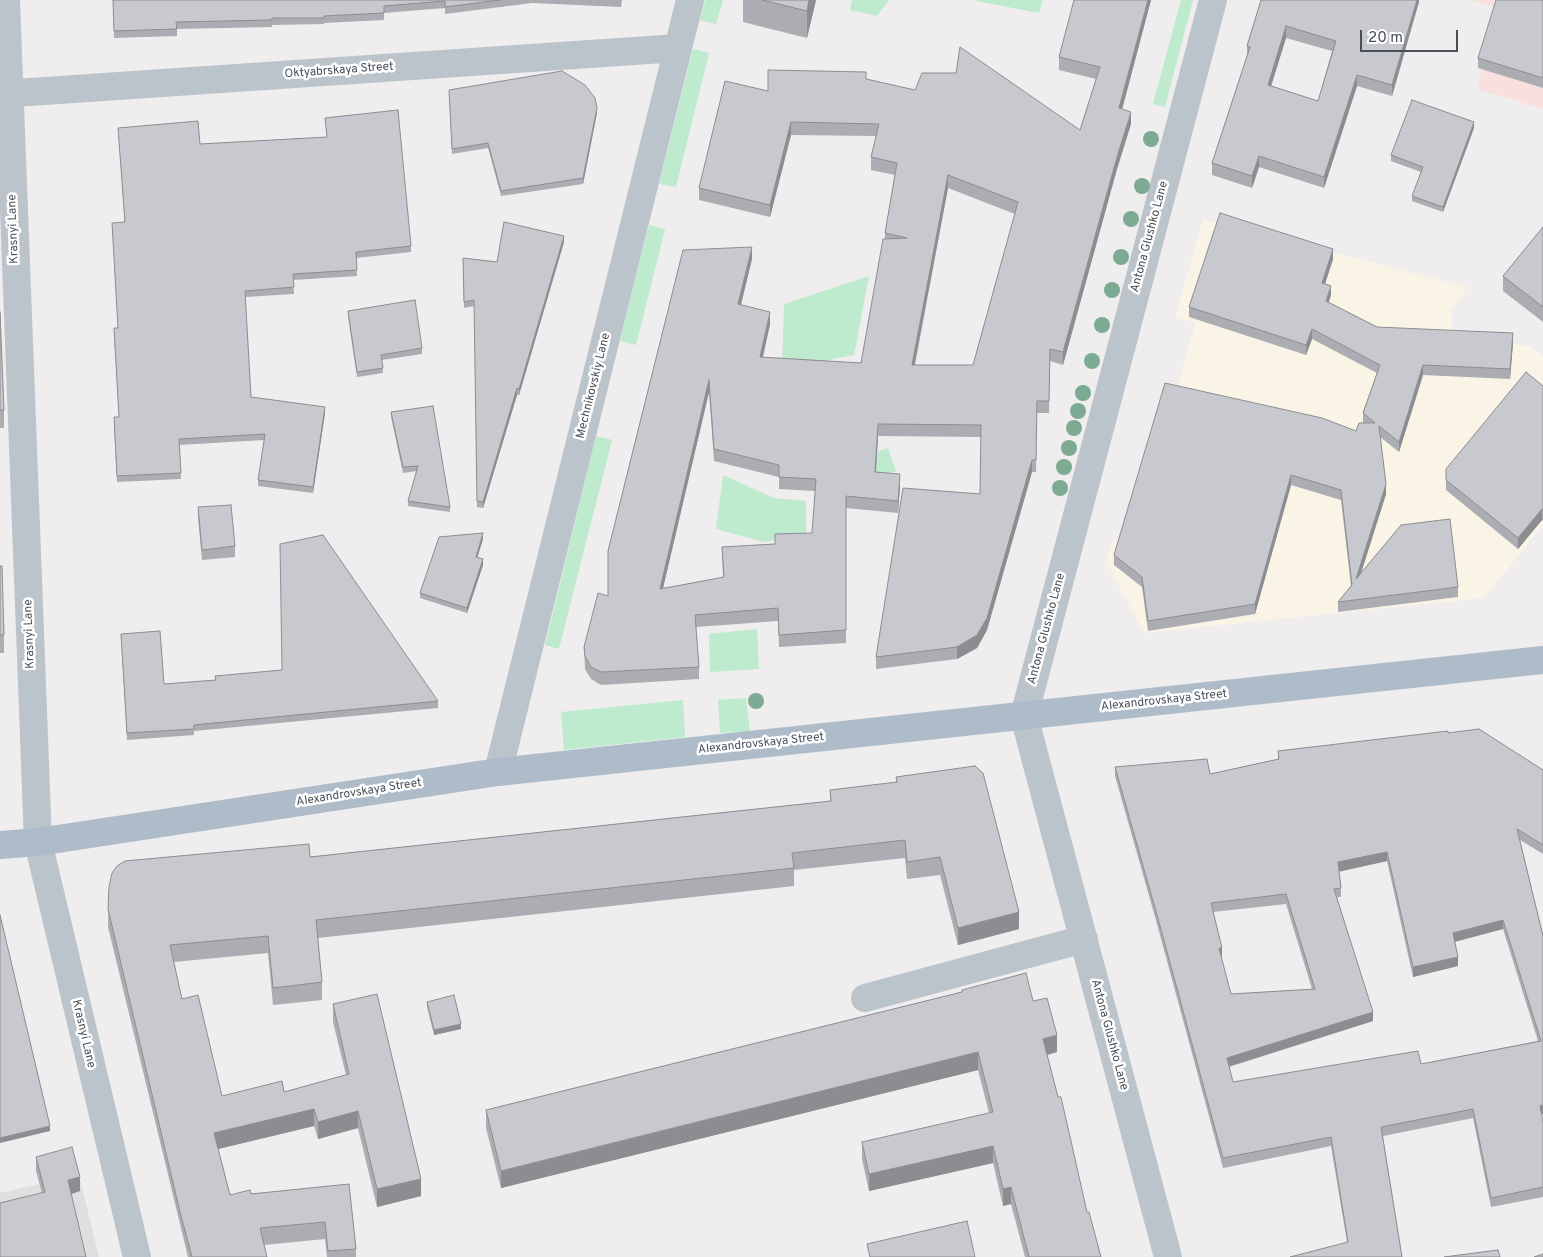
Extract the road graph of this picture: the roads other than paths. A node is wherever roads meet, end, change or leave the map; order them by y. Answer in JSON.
{"nodes":[{"id":1,"x":6,"y":0,"type":"edge"},
{"id":2,"x":690,"y":0,"type":"edge"},
{"id":3,"x":1213,"y":0,"type":"edge"},
{"id":4,"x":678,"y":48,"type":"junction"},
{"id":5,"x":4,"y":93,"type":"edge"},
{"id":6,"x":1537,"y":656,"type":"edge"},
{"id":7,"x":1024,"y":716,"type":"junction"},
{"id":8,"x":498,"y":772,"type":"junction"},
{"id":9,"x":38,"y":842,"type":"junction"},
{"id":10,"x":0,"y":845,"type":"edge"},
{"id":11,"x":1084,"y":939,"type":"junction"},
{"id":12,"x":865,"y":998,"type":"dead end"},
{"id":13,"x":137,"y":1257,"type":"edge"},
{"id":14,"x":1168,"y":1257,"type":"edge"}],
"edges":[{"from":1,"to":5,"type":"street","name":"Krasnyi Lane"},
{"from":2,"to":4,"type":"street","name":"Mechnikovskiy Lane"},
{"from":3,"to":7,"type":"street","name":"Antona Glushko Lane"},
{"from":4,"to":5,"type":"street","name":"Oktyabrskaya Street"},
{"from":4,"to":8,"type":"street","name":"Mechnikovskiy Lane"},
{"from":5,"to":9,"type":"street","name":"Krasnyi Lane"},
{"from":6,"to":7,"type":"main road","name":"Alexandrovskaya Street"},
{"from":7,"to":8,"type":"main road","name":"Alexandrovskaya Street"},
{"from":7,"to":11,"type":"street","name":"Antona Glushko Lane"},
{"from":8,"to":9,"type":"main road","name":"Alexandrovskaya Street"},
{"from":9,"to":10,"type":"main road","name":"Alexandrovskaya Street"},
{"from":9,"to":13,"type":"street","name":"Krasnyi Lane"},
{"from":11,"to":12,"type":"street"},
{"from":11,"to":14,"type":"street","name":"Antona Glushko Lane"}]}
